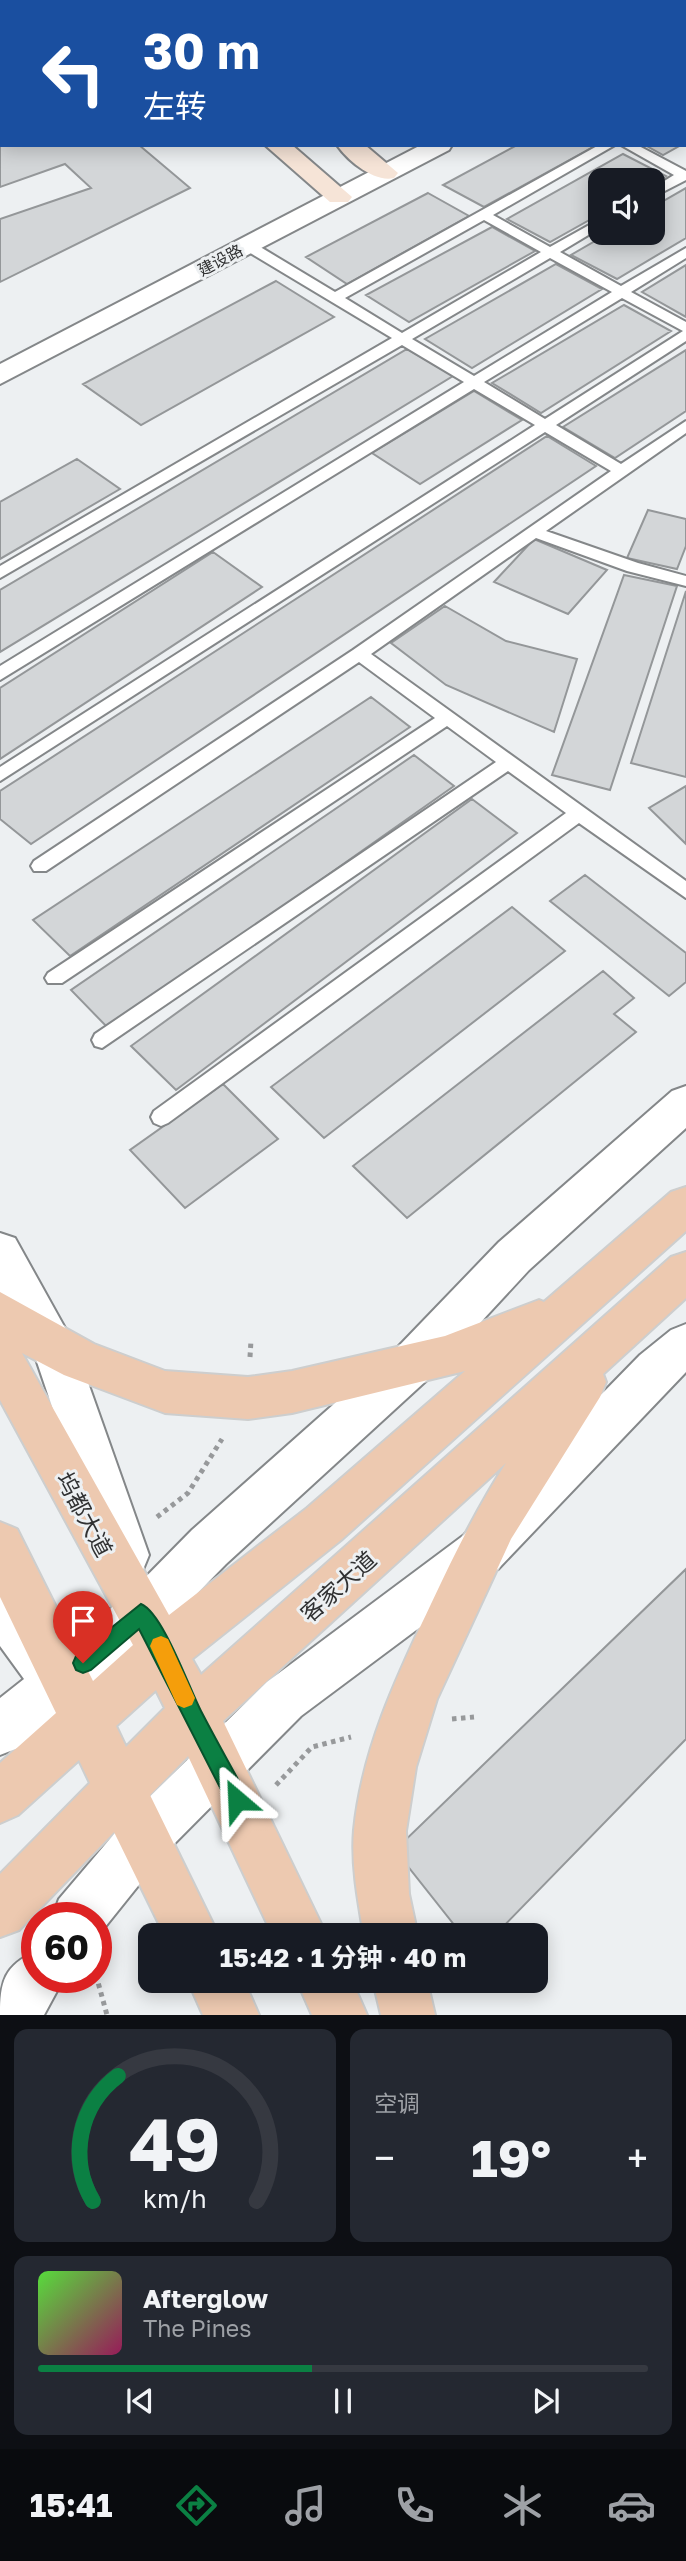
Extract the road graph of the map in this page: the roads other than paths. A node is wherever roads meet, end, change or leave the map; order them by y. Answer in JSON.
{"nodes":[{"id":1,"x":279,"y":147,"type":"edge"},
{"id":2,"x":352,"y":147,"type":"edge"},
{"id":3,"x":436,"y":147,"type":"edge"},
{"id":4,"x":605,"y":147,"type":"edge"},
{"id":5,"x":631,"y":147,"type":"edge"},
{"id":6,"x":686,"y":156,"type":"edge"},
{"id":7,"x":666,"y":166,"type":"junction"},
{"id":8,"x":385,"y":173,"type":"junction"},
{"id":9,"x":685,"y":176,"type":"edge"},
{"id":10,"x":665,"y":187,"type":"edge"},
{"id":11,"x":339,"y":197,"type":"junction"},
{"id":12,"x":484,"y":215,"type":"junction"},
{"id":13,"x":588,"y":230,"type":"edge"},
{"id":14,"x":247,"y":245,"type":"junction"},
{"id":15,"x":686,"y":251,"type":"edge"},
{"id":16,"x":551,"y":252,"type":"junction"},
{"id":17,"x":621,"y":292,"type":"junction"},
{"id":18,"x":335,"y":298,"type":"junction"},
{"id":19,"x":686,"y":328,"type":"edge"},
{"id":20,"x":686,"y":335,"type":"edge"},
{"id":21,"x":405,"y":338,"type":"junction"},
{"id":22,"x":0,"y":375,"type":"edge"},
{"id":23,"x":476,"y":381,"type":"junction"},
{"id":24,"x":547,"y":425,"type":"junction"},
{"id":25,"x":686,"y":426,"type":"edge"},
{"id":26,"x":621,"y":471,"type":"junction"},
{"id":27,"x":534,"y":532,"type":"junction"},
{"id":28,"x":0,"y":573,"type":"edge"},
{"id":29,"x":686,"y":580,"type":"edge"},
{"id":30,"x":359,"y":654,"type":"junction"},
{"id":31,"x":0,"y":674,"type":"edge"},
{"id":32,"x":447,"y":718,"type":"junction"},
{"id":33,"x":509,"y":762,"type":"junction"},
{"id":34,"x":0,"y":775,"type":"edge"},
{"id":35,"x":579,"y":813,"type":"junction"},
{"id":36,"x":40,"y":866,"type":"dead end"},
{"id":37,"x":686,"y":891,"type":"edge"},
{"id":38,"x":55,"y":978,"type":"dead end"},
{"id":39,"x":102,"y":1040,"type":"dead end"},
{"id":40,"x":686,"y":1103,"type":"edge"},
{"id":41,"x":161,"y":1117,"type":"dead end"},
{"id":42,"x":686,"y":1205,"type":"edge"},
{"id":43,"x":0,"y":1252,"type":"edge"},
{"id":44,"x":624,"y":1262,"type":"junction"},
{"id":45,"x":686,"y":1271,"type":"edge"},
{"id":46,"x":0,"y":1312,"type":"edge"},
{"id":47,"x":686,"y":1344,"type":"edge"},
{"id":48,"x":53,"y":1346,"type":"junction"},
{"id":49,"x":605,"y":1347,"type":"junction"},
{"id":50,"x":0,"y":1356,"type":"edge"},
{"id":51,"x":411,"y":1364,"type":"junction"},
{"id":52,"x":0,"y":1546,"type":"edge"},
{"id":53,"x":481,"y":1552,"type":"junction"},
{"id":54,"x":0,"y":1605,"type":"edge"},
{"id":55,"x":151,"y":1625,"type":"junction"},
{"id":56,"x":69,"y":1695,"type":"junction"},
{"id":57,"x":192,"y":1716,"type":"junction"},
{"id":58,"x":0,"y":1730,"type":"edge"},
{"id":59,"x":220,"y":1765,"type":"junction"},
{"id":60,"x":119,"y":1791,"type":"junction"},
{"id":61,"x":0,"y":1797,"type":"edge"},
{"id":62,"x":144,"y":1838,"type":"junction"},
{"id":63,"x":91,"y":1902,"type":"edge"},
{"id":64,"x":0,"y":1911,"type":"edge"},
{"id":65,"x":186,"y":1923,"type":"edge"},
{"id":66,"x":295,"y":1923,"type":"edge"},
{"id":67,"x":389,"y":1923,"type":"edge"},
{"id":68,"x":27,"y":1993,"type":"edge"},
{"id":69,"x":221,"y":1993,"type":"edge"},
{"id":70,"x":330,"y":1993,"type":"edge"},
{"id":71,"x":403,"y":1993,"type":"edge"},
{"id":72,"x":12,"y":2015,"type":"edge"},
{"id":73,"x":232,"y":2015,"type":"edge"},
{"id":74,"x":341,"y":2015,"type":"edge"},
{"id":75,"x":408,"y":2015,"type":"edge"}],
"edges":[{"from":1,"to":11,"type":"main road"},
{"from":2,"to":8,"type":"main road"},
{"from":3,"to":8,"type":"street","name":"建设路"},
{"from":4,"to":12,"type":"lane"},
{"from":5,"to":7,"type":"lane"},
{"from":6,"to":7,"type":"lane"},
{"from":7,"to":9,"type":"lane"},
{"from":8,"to":11,"type":"street","name":"建设路"},
{"from":9,"to":10,"type":"lane"},
{"from":11,"to":14,"type":"street","name":"建设路"},
{"from":12,"to":16,"type":"lane"},
{"from":12,"to":18,"type":"lane"},
{"from":13,"to":16,"type":"lane"},
{"from":14,"to":18,"type":"lane"},
{"from":14,"to":22,"type":"street","name":"建设路"},
{"from":15,"to":17,"type":"lane"},
{"from":16,"to":17,"type":"lane"},
{"from":16,"to":21,"type":"lane"},
{"from":17,"to":19,"type":"lane"},
{"from":17,"to":23,"type":"lane"},
{"from":18,"to":21,"type":"lane"},
{"from":20,"to":24,"type":"lane"},
{"from":21,"to":23,"type":"lane"},
{"from":21,"to":28,"type":"lane"},
{"from":23,"to":24,"type":"lane"},
{"from":23,"to":31,"type":"lane"},
{"from":24,"to":26,"type":"lane"},
{"from":24,"to":34,"type":"lane"},
{"from":25,"to":26,"type":"lane"},
{"from":26,"to":27,"type":"lane"},
{"from":27,"to":29,"type":"lane"},
{"from":27,"to":30,"type":"lane"},
{"from":30,"to":32,"type":"lane"},
{"from":30,"to":36,"type":"lane"},
{"from":32,"to":33,"type":"lane"},
{"from":32,"to":38,"type":"lane"},
{"from":33,"to":35,"type":"lane"},
{"from":33,"to":39,"type":"lane"},
{"from":35,"to":37,"type":"lane"},
{"from":35,"to":41,"type":"lane"},
{"from":40,"to":51,"type":"street"},
{"from":42,"to":44,"type":"main road"},
{"from":43,"to":48,"type":"street"},
{"from":44,"to":51,"type":"main road"},
{"from":44,"to":55,"type":"main road"},
{"from":45,"to":49,"type":"main road","name":"客家大道"},
{"from":46,"to":48,"type":"main road"},
{"from":47,"to":53,"type":"street"},
{"from":48,"to":51,"type":"main road"},
{"from":48,"to":55,"type":"street"},
{"from":49,"to":53,"type":"main road"},
{"from":49,"to":57,"type":"main road","name":"客家大道"},
{"from":50,"to":55,"type":"main road","name":"坞都大道"},
{"from":51,"to":55,"type":"street"},
{"from":52,"to":56,"type":"main road"},
{"from":53,"to":59,"type":"street"},
{"from":53,"to":67,"type":"main road"},
{"from":54,"to":56,"type":"street"},
{"from":55,"to":56,"type":"main road"},
{"from":55,"to":57,"type":"main road","name":"坞都大道"},
{"from":56,"to":58,"type":"street"},
{"from":56,"to":60,"type":"main road"},
{"from":56,"to":61,"type":"main road"},
{"from":57,"to":59,"type":"main road","name":"坞都大道"},
{"from":57,"to":60,"type":"main road","name":"客家大道"},
{"from":59,"to":62,"type":"street"},
{"from":59,"to":66,"type":"main road","name":"坞都大道"},
{"from":60,"to":62,"type":"main road"},
{"from":60,"to":64,"type":"main road","name":"客家大道"},
{"from":62,"to":63,"type":"street"},
{"from":62,"to":65,"type":"main road"},
{"from":68,"to":72,"type":"street"},
{"from":69,"to":73,"type":"main road"},
{"from":70,"to":74,"type":"main road"},
{"from":71,"to":75,"type":"main road"}]}
